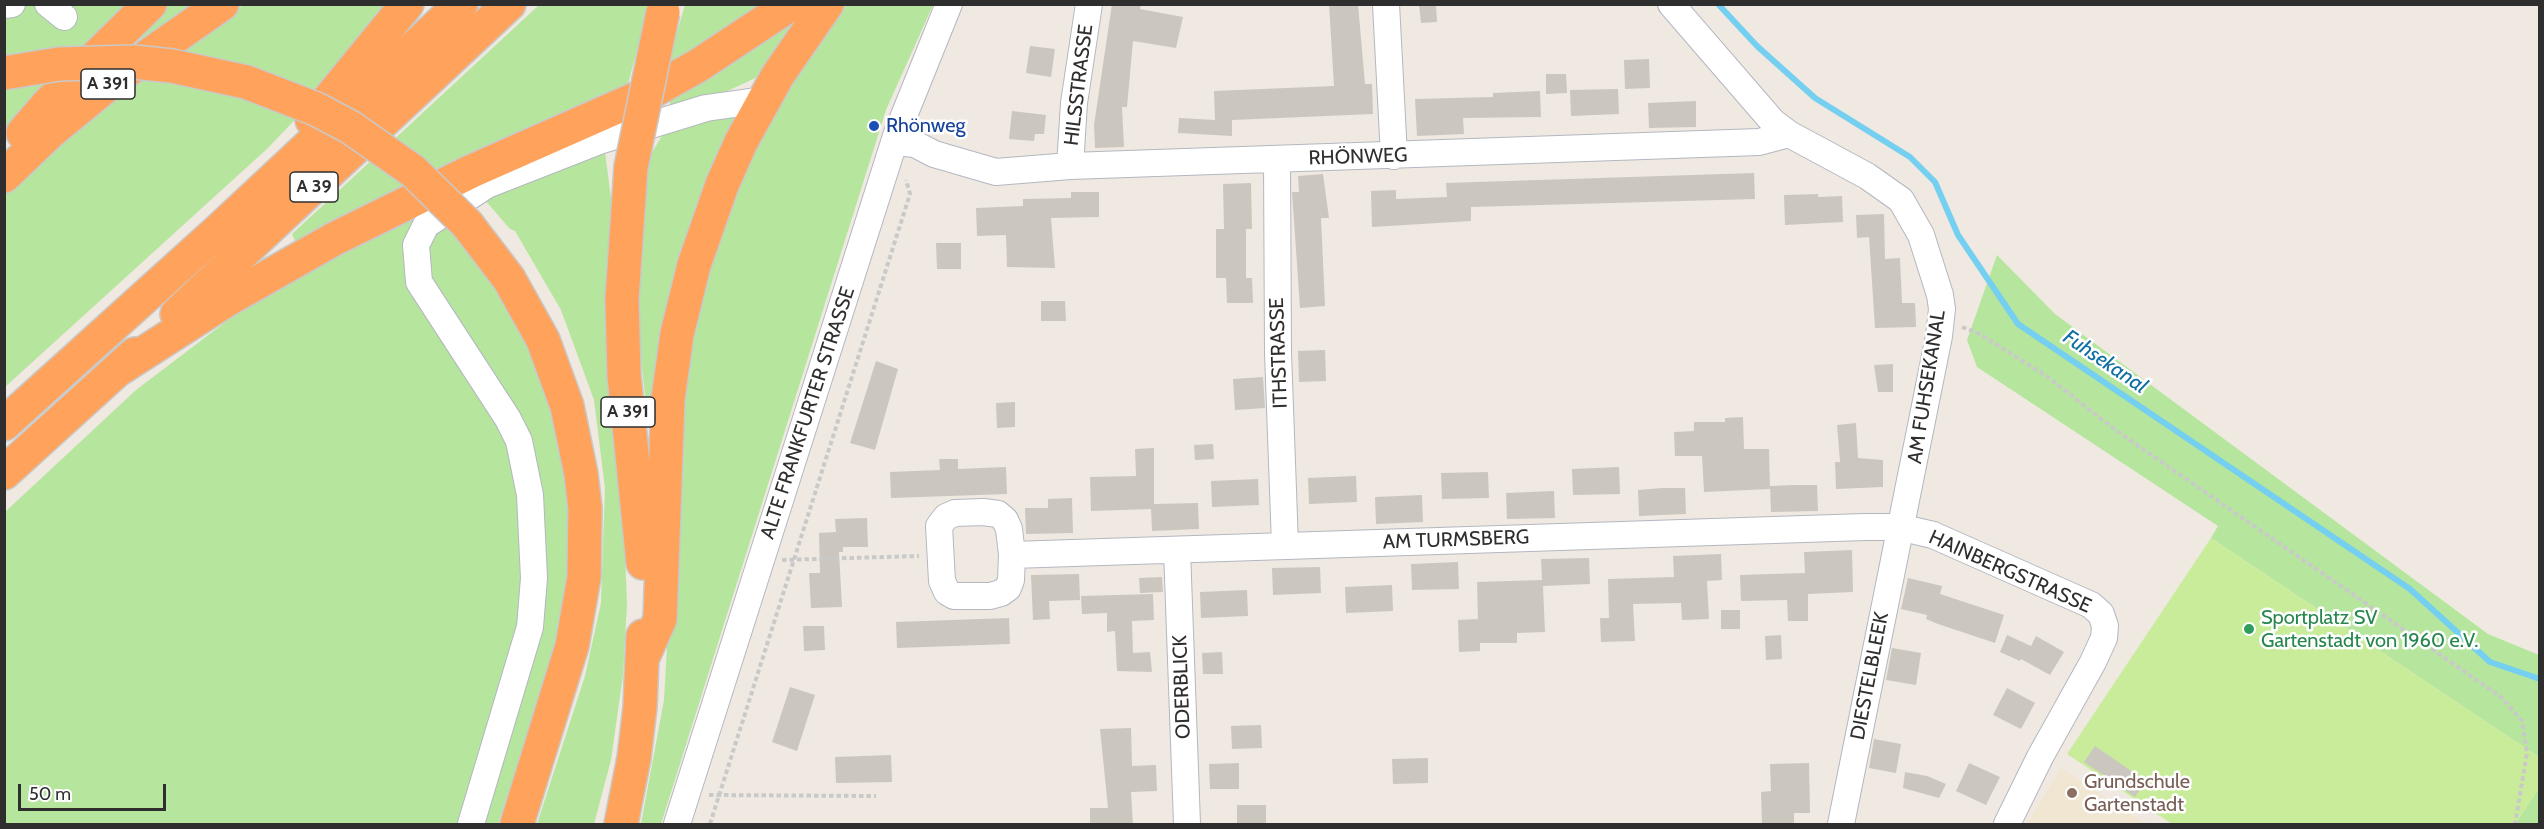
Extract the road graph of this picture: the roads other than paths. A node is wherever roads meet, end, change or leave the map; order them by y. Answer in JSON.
{"nodes":[{"id":1,"x":12,"y":4,"type":"edge"},
{"id":2,"x":150,"y":4,"type":"edge"},
{"id":3,"x":222,"y":4,"type":"edge"},
{"id":4,"x":407,"y":4,"type":"edge"},
{"id":5,"x":461,"y":4,"type":"edge"},
{"id":6,"x":509,"y":4,"type":"edge"},
{"id":7,"x":791,"y":4,"type":"edge"},
{"id":8,"x":827,"y":4,"type":"edge"},
{"id":9,"x":949,"y":4,"type":"edge"},
{"id":10,"x":1089,"y":4,"type":"edge"},
{"id":11,"x":1386,"y":4,"type":"edge"},
{"id":12,"x":1671,"y":4,"type":"edge"},
{"id":13,"x":4,"y":5,"type":"edge"},
{"id":14,"x":665,"y":8,"type":"edge"},
{"id":15,"x":4,"y":73,"type":"edge"},
{"id":16,"x":763,"y":100,"type":"junction"},
{"id":17,"x":1789,"y":134,"type":"junction"},
{"id":18,"x":895,"y":142,"type":"junction"},
{"id":19,"x":4,"y":155,"type":"edge"},
{"id":20,"x":1394,"y":156,"type":"junction"},
{"id":21,"x":1277,"y":160,"type":"junction"},
{"id":22,"x":1070,"y":166,"type":"junction"},
{"id":23,"x":4,"y":176,"type":"edge"},
{"id":24,"x":220,"y":230,"type":"junction"},
{"id":25,"x":119,"y":369,"type":"junction"},
{"id":26,"x":4,"y":424,"type":"edge"},
{"id":27,"x":4,"y":473,"type":"edge"},
{"id":28,"x":1899,"y":527,"type":"junction"},
{"id":29,"x":1285,"y":545,"type":"junction"},
{"id":30,"x":1177,"y":550,"type":"junction"},
{"id":31,"x":1012,"y":555,"type":"dead end"},
{"id":32,"x":643,"y":657,"type":"junction"},
{"id":33,"x":471,"y":825,"type":"edge"},
{"id":34,"x":517,"y":825,"type":"edge"},
{"id":35,"x":621,"y":825,"type":"edge"},
{"id":36,"x":676,"y":825,"type":"edge"},
{"id":37,"x":1187,"y":825,"type":"edge"},
{"id":38,"x":1841,"y":825,"type":"edge"},
{"id":39,"x":2007,"y":825,"type":"edge"}],
"edges":[{"from":1,"to":13,"type":"street"},
{"from":2,"to":19,"type":"highway"},
{"from":3,"to":23,"type":"highway","number":"A 391"},
{"from":4,"to":24,"type":"highway"},
{"from":5,"to":24,"type":"highway","number":"A 39"},
{"from":6,"to":25,"type":"highway","number":"A 39"},
{"from":7,"to":25,"type":"highway"},
{"from":8,"to":16,"type":"highway"},
{"from":9,"to":18,"type":"street","name":"ALTE FRANKFURTER STRASSE"},
{"from":10,"to":22,"type":"street","name":"HILSSTRASSE"},
{"from":11,"to":20,"type":"street"},
{"from":12,"to":17,"type":"street","name":"AM FUHSEKANAL"},
{"from":14,"to":32,"type":"highway","number":"A 391","bridge":true},
{"from":15,"to":34,"type":"highway","bridge":true},
{"from":16,"to":32,"type":"highway"},
{"from":16,"to":33,"type":"street"},
{"from":17,"to":20,"type":"street","name":"RHÖNWEG"},
{"from":17,"to":28,"type":"street","name":"AM FUHSEKANAL"},
{"from":18,"to":22,"type":"street","name":"RHÖNWEG"},
{"from":18,"to":36,"type":"street","name":"ALTE FRANKFURTER STRASSE"},
{"from":20,"to":21,"type":"street","name":"RHÖNWEG"},
{"from":21,"to":22,"type":"street","name":"RHÖNWEG"},
{"from":21,"to":29,"type":"street","name":"ITHSTRASSE"},
{"from":24,"to":26,"type":"highway","number":"A 39"},
{"from":25,"to":27,"type":"highway","number":"A 39"},
{"from":28,"to":29,"type":"street","name":"AM TURMSBERG"},
{"from":28,"to":38,"type":"street","name":"DIESTELBLEEK"},
{"from":28,"to":39,"type":"street","name":"HAINBERGSTRASSE"},
{"from":29,"to":30,"type":"street","name":"AM TURMSBERG"},
{"from":30,"to":31,"type":"street","name":"AM TURMSBERG"},
{"from":30,"to":37,"type":"street","name":"ODERBLICK"},
{"from":32,"to":35,"type":"highway","number":"A 391"}]}
